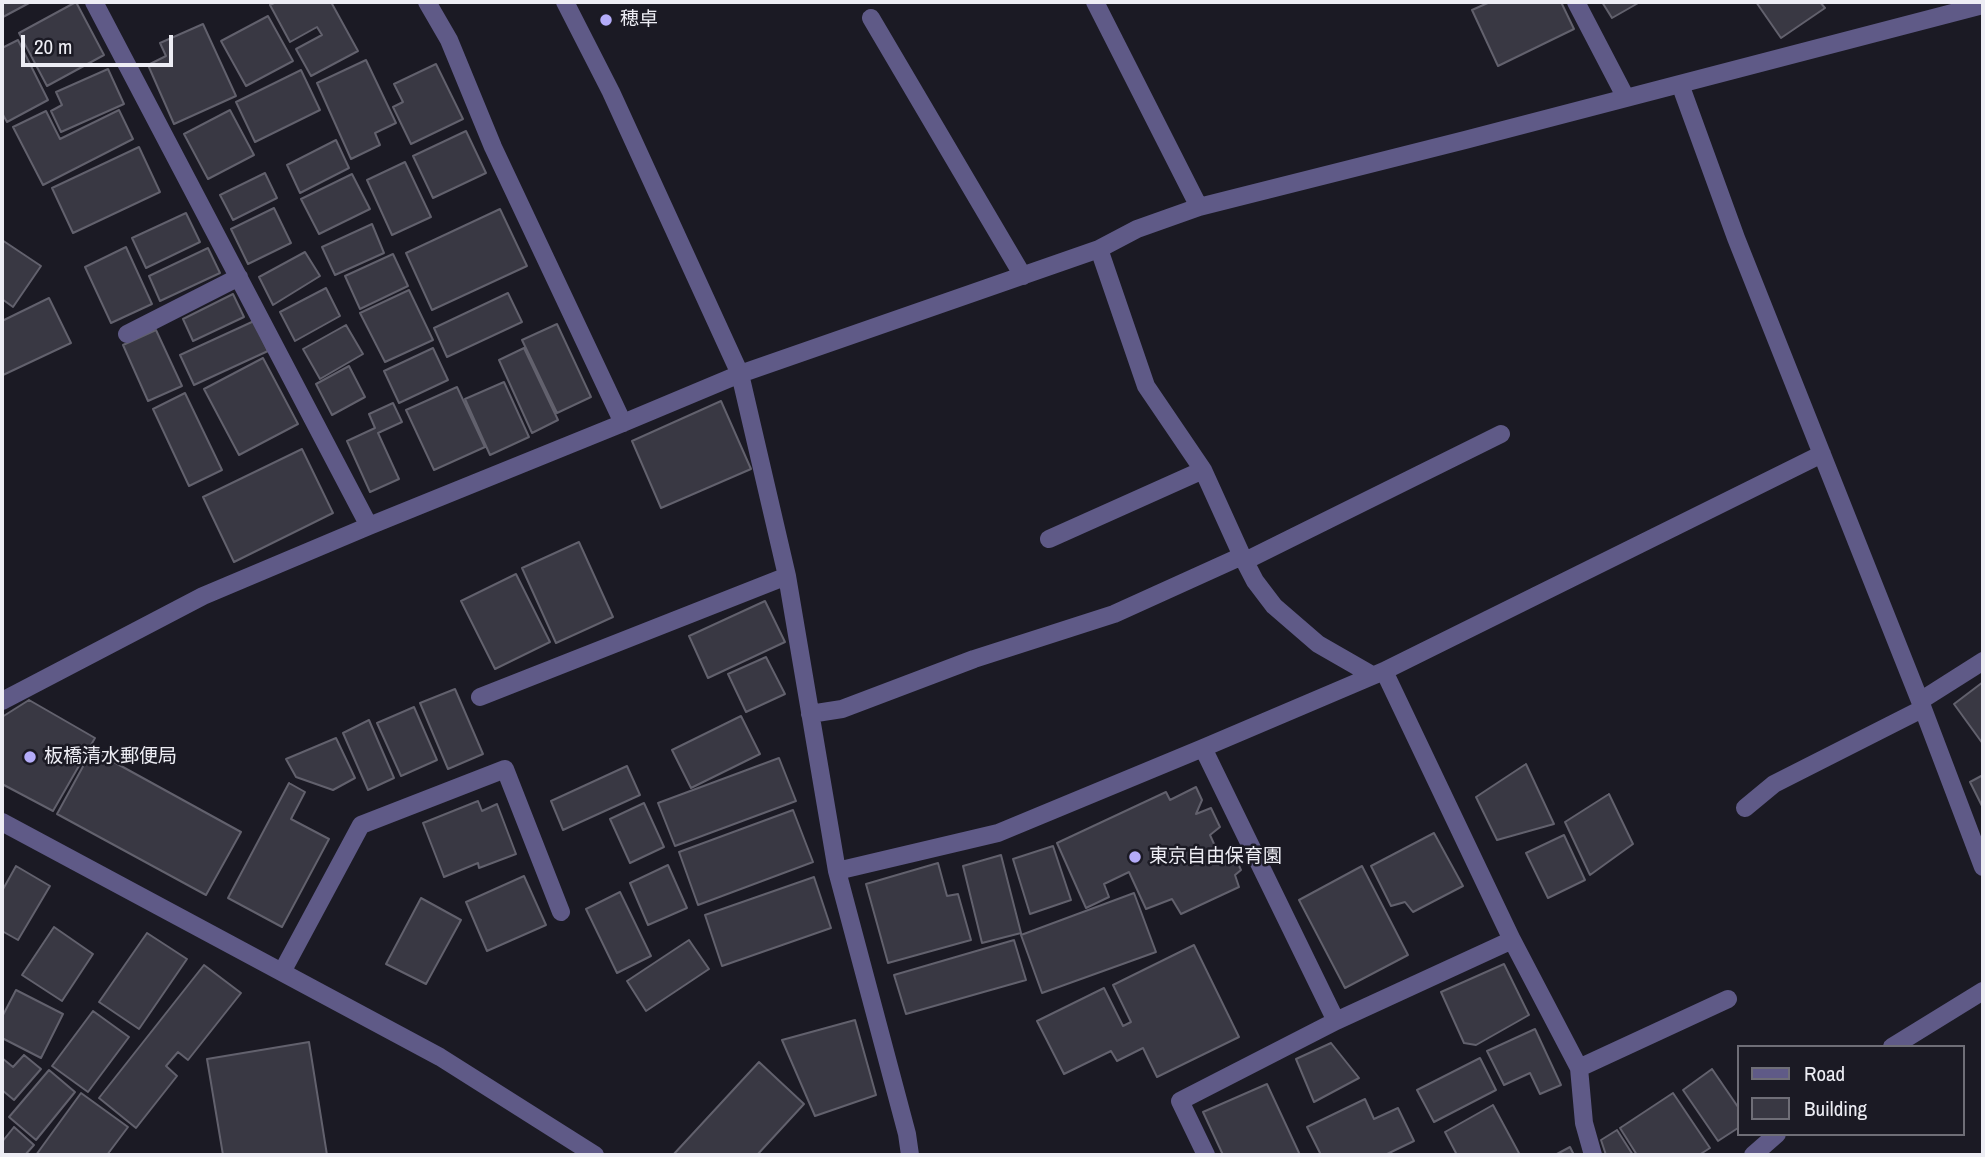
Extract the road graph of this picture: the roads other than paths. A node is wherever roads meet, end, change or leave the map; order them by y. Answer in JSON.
{"nodes":[{"id":1,"x":94,"y":2,"type":"edge"},
{"id":2,"x":427,"y":2,"type":"edge"},
{"id":3,"x":565,"y":2,"type":"edge"},
{"id":4,"x":1095,"y":2,"type":"edge"},
{"id":5,"x":1576,"y":2,"type":"edge"},
{"id":6,"x":1983,"y":5,"type":"edge"},
{"id":7,"x":871,"y":18,"type":"dead end"},
{"id":8,"x":1680,"y":84,"type":"junction"},
{"id":9,"x":1626,"y":98,"type":"junction"},
{"id":10,"x":1199,"y":207,"type":"junction"},
{"id":11,"x":1099,"y":249,"type":"junction"},
{"id":12,"x":1023,"y":276,"type":"junction"},
{"id":13,"x":239,"y":277,"type":"junction"},
{"id":14,"x":127,"y":334,"type":"dead end"},
{"id":15,"x":740,"y":374,"type":"junction"},
{"id":16,"x":624,"y":424,"type":"junction"},
{"id":17,"x":1501,"y":434,"type":"dead end"},
{"id":18,"x":1822,"y":454,"type":"junction"},
{"id":19,"x":1203,"y":470,"type":"junction"},
{"id":20,"x":369,"y":526,"type":"junction"},
{"id":21,"x":1048,"y":539,"type":"dead end"},
{"id":22,"x":1243,"y":559,"type":"junction"},
{"id":23,"x":787,"y":576,"type":"junction"},
{"id":24,"x":1983,"y":661,"type":"edge"},
{"id":25,"x":1378,"y":673,"type":"junction"},
{"id":26,"x":480,"y":697,"type":"dead end"},
{"id":27,"x":2,"y":701,"type":"edge"},
{"id":28,"x":1921,"y":705,"type":"junction"},
{"id":29,"x":810,"y":714,"type":"junction"},
{"id":30,"x":1203,"y":748,"type":"junction"},
{"id":31,"x":1745,"y":808,"type":"dead end"},
{"id":32,"x":2,"y":822,"type":"edge"},
{"id":33,"x":1983,"y":867,"type":"edge"},
{"id":34,"x":837,"y":871,"type":"junction"},
{"id":35,"x":561,"y":912,"type":"dead end"},
{"id":36,"x":1512,"y":940,"type":"junction"},
{"id":37,"x":282,"y":972,"type":"junction"},
{"id":38,"x":1983,"y":992,"type":"edge"},
{"id":39,"x":1728,"y":999,"type":"dead end"},
{"id":40,"x":1336,"y":1021,"type":"junction"},
{"id":41,"x":1895,"y":1045,"type":"edge"},
{"id":42,"x":1579,"y":1068,"type":"junction"},
{"id":43,"x":1775,"y":1136,"type":"edge"},
{"id":44,"x":595,"y":1155,"type":"edge"},
{"id":45,"x":910,"y":1155,"type":"edge"},
{"id":46,"x":1206,"y":1155,"type":"edge"},
{"id":47,"x":1593,"y":1155,"type":"edge"},
{"id":48,"x":1752,"y":1155,"type":"edge"}],
"edges":[{"from":1,"to":13,"type":"street"},
{"from":2,"to":16,"type":"street"},
{"from":3,"to":15,"type":"street"},
{"from":4,"to":10,"type":"street"},
{"from":5,"to":9,"type":"street"},
{"from":6,"to":8,"type":"street"},
{"from":7,"to":12,"type":"street"},
{"from":8,"to":9,"type":"street"},
{"from":8,"to":18,"type":"street"},
{"from":9,"to":10,"type":"street"},
{"from":10,"to":11,"type":"street"},
{"from":11,"to":12,"type":"street"},
{"from":11,"to":19,"type":"street"},
{"from":12,"to":15,"type":"street"},
{"from":13,"to":14,"type":"street"},
{"from":13,"to":20,"type":"street"},
{"from":15,"to":16,"type":"street"},
{"from":15,"to":23,"type":"street"},
{"from":16,"to":20,"type":"street"},
{"from":17,"to":22,"type":"street"},
{"from":18,"to":25,"type":"street"},
{"from":18,"to":28,"type":"street"},
{"from":19,"to":21,"type":"street"},
{"from":19,"to":22,"type":"street"},
{"from":20,"to":27,"type":"street"},
{"from":22,"to":25,"type":"street"},
{"from":22,"to":29,"type":"street"},
{"from":23,"to":26,"type":"street"},
{"from":23,"to":29,"type":"street"},
{"from":24,"to":28,"type":"street"},
{"from":25,"to":30,"type":"street"},
{"from":25,"to":36,"type":"street"},
{"from":28,"to":31,"type":"street"},
{"from":28,"to":33,"type":"street"},
{"from":29,"to":34,"type":"street"},
{"from":30,"to":34,"type":"street"},
{"from":30,"to":40,"type":"street"},
{"from":32,"to":37,"type":"street"},
{"from":34,"to":45,"type":"street"},
{"from":35,"to":37,"type":"street"},
{"from":36,"to":40,"type":"street"},
{"from":36,"to":42,"type":"street"},
{"from":37,"to":44,"type":"street"},
{"from":38,"to":41,"type":"street"},
{"from":39,"to":42,"type":"street"},
{"from":40,"to":46,"type":"street"},
{"from":42,"to":47,"type":"street"},
{"from":43,"to":48,"type":"street"}]}
